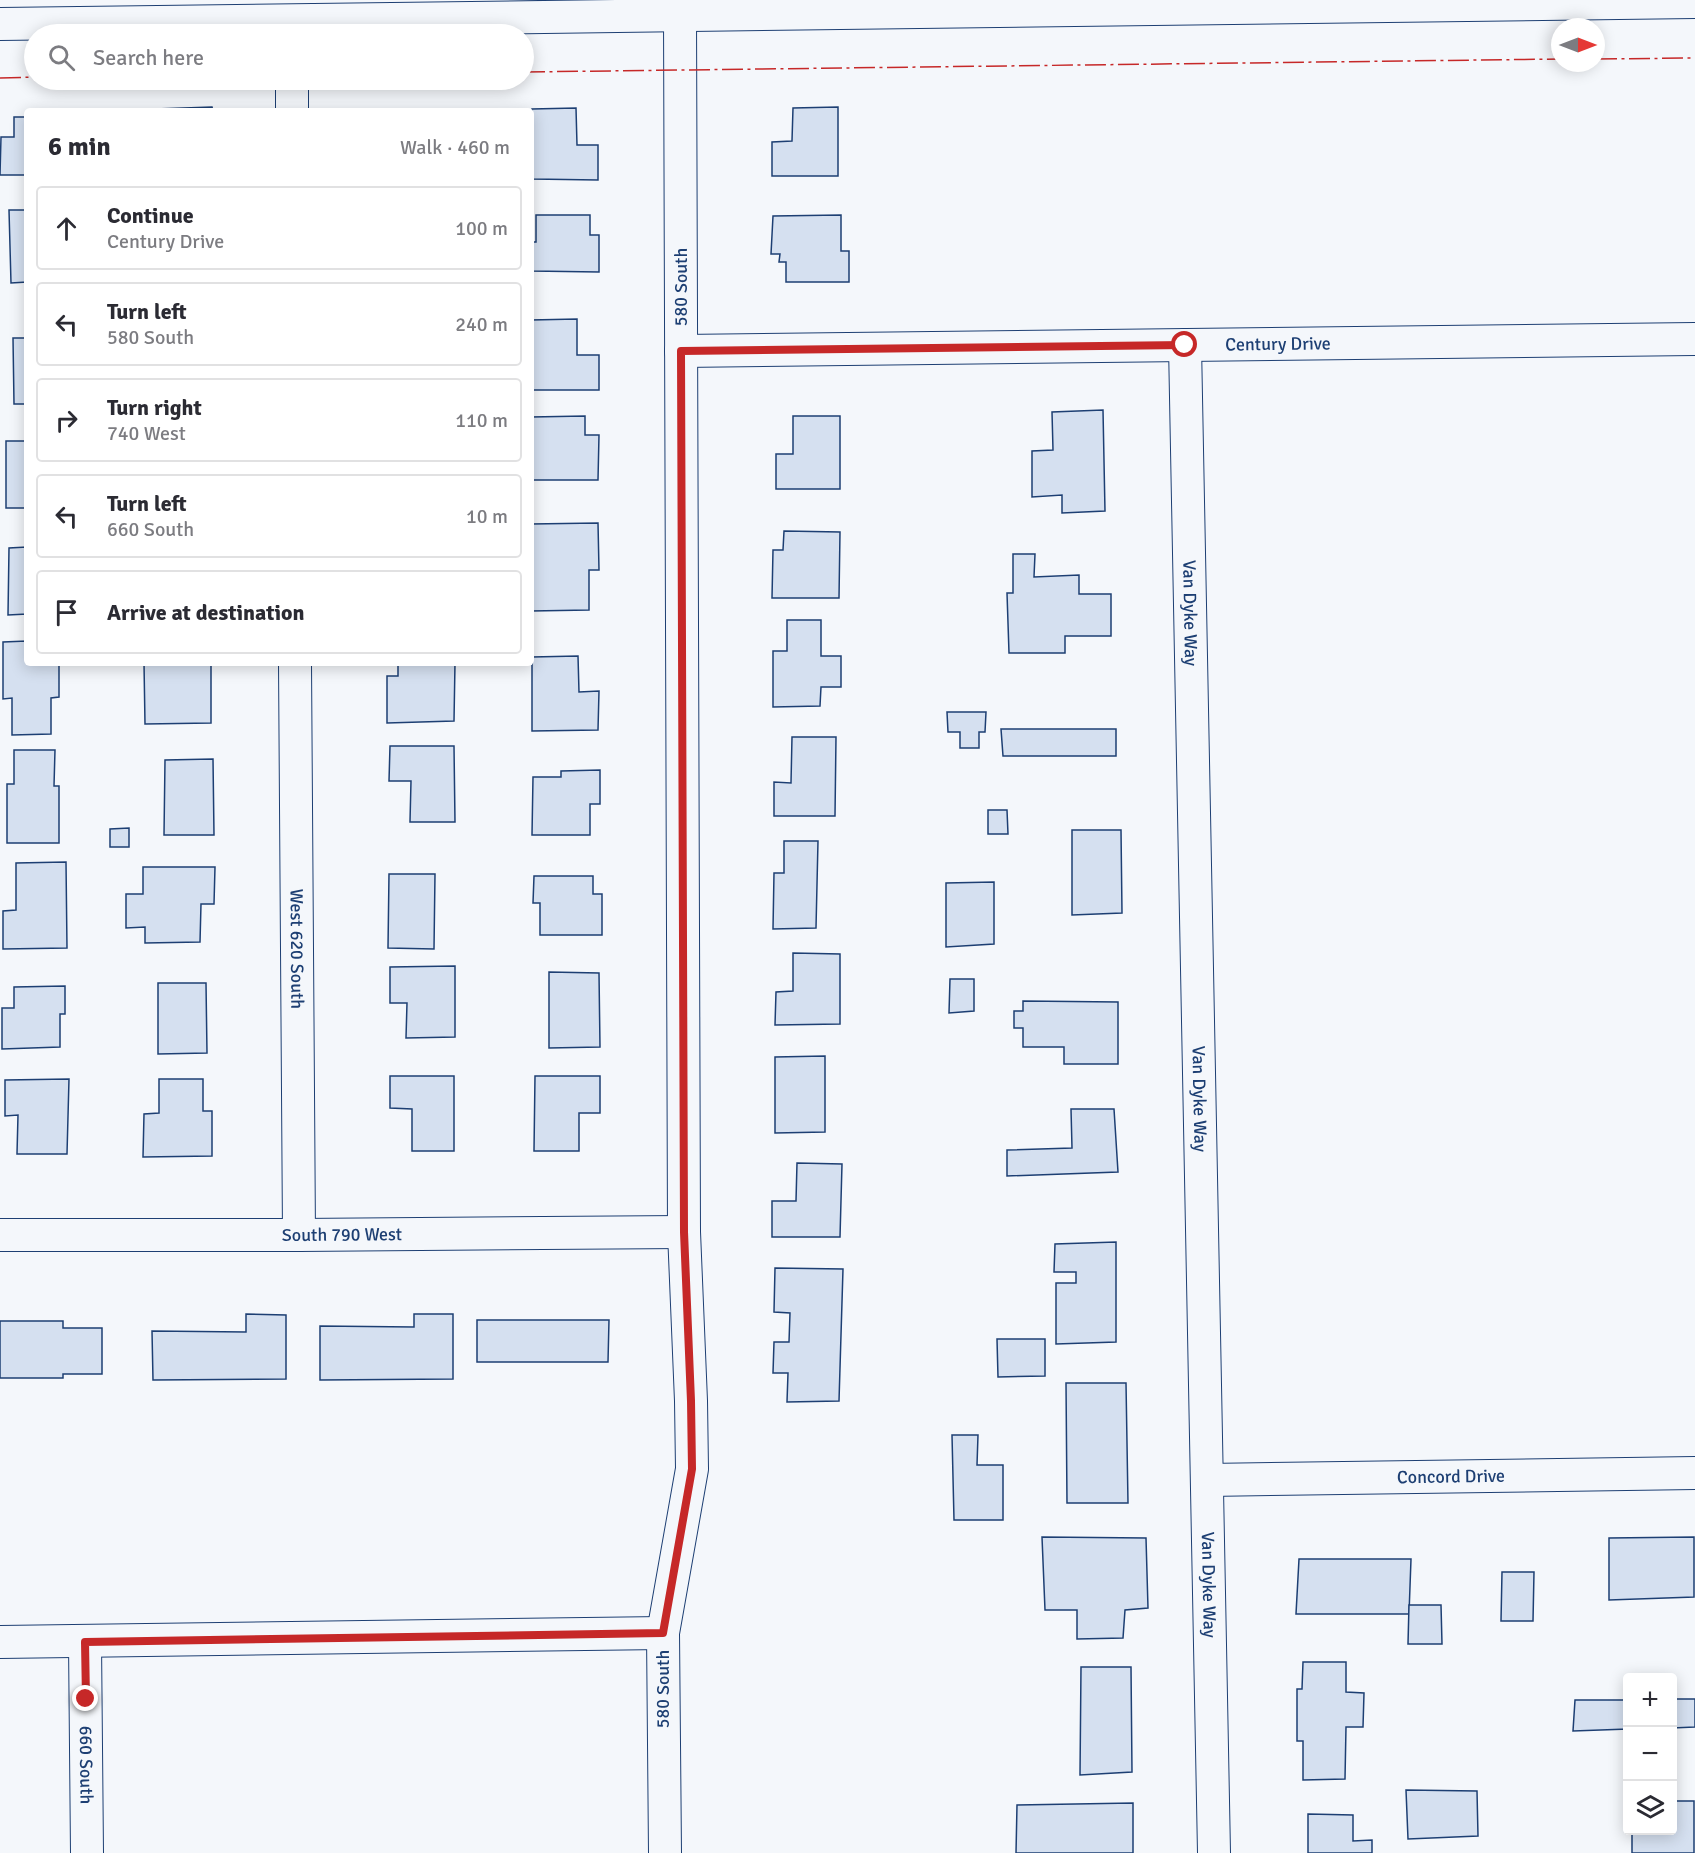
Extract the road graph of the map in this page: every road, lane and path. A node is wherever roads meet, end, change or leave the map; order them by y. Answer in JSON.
{"nodes":[{"id":1,"x":1695,"y":2,"type":"edge"},
{"id":2,"x":1391,"y":3,"type":"edge"},
{"id":3,"x":974,"y":5,"type":"edge"},
{"id":4,"x":680,"y":15,"type":"junction"},
{"id":5,"x":292,"y":18,"type":"edge"},
{"id":6,"x":0,"y":24,"type":"edge"},
{"id":7,"x":292,"y":90,"type":"edge"},
{"id":8,"x":292,"y":108,"type":"edge"},
{"id":9,"x":1695,"y":339,"type":"edge"},
{"id":10,"x":1185,"y":345,"type":"junction"},
{"id":11,"x":681,"y":351,"type":"junction"},
{"id":12,"x":295,"y":666,"type":"edge"},
{"id":13,"x":684,"y":1232,"type":"junction"},
{"id":14,"x":0,"y":1235,"type":"edge"},
{"id":15,"x":299,"y":1235,"type":"junction"},
{"id":16,"x":1695,"y":1473,"type":"edge"},
{"id":17,"x":1207,"y":1480,"type":"junction"},
{"id":18,"x":663,"y":1633,"type":"junction"},
{"id":19,"x":0,"y":1642,"type":"edge"},
{"id":20,"x":85,"y":1642,"type":"junction"},
{"id":21,"x":87,"y":1853,"type":"edge"},
{"id":22,"x":664,"y":1853,"type":"edge"},
{"id":23,"x":1214,"y":1853,"type":"edge"}],
"edges":[{"from":1,"to":2,"type":"street"},
{"from":2,"to":3,"type":"street"},
{"from":3,"to":4,"type":"street"},
{"from":4,"to":5,"type":"street"},
{"from":4,"to":11,"type":"street","name":"580 South"},
{"from":5,"to":6,"type":"street"},
{"from":7,"to":8,"type":"street"},
{"from":9,"to":10,"type":"street","name":"Century Drive"},
{"from":10,"to":11,"type":"street","name":"Century Drive"},
{"from":10,"to":17,"type":"street","name":"Van Dyke Way"},
{"from":11,"to":13,"type":"street","name":"580 South"},
{"from":12,"to":15,"type":"street","name":"West 620 South"},
{"from":13,"to":15,"type":"street","name":"South 790 West"},
{"from":13,"to":18,"type":"street","name":"580 South"},
{"from":14,"to":15,"type":"street","name":"South 790 West"},
{"from":16,"to":17,"type":"street","name":"Concord Drive"},
{"from":17,"to":23,"type":"street","name":"Van Dyke Way"},
{"from":18,"to":20,"type":"street"},
{"from":18,"to":22,"type":"street","name":"580 South"},
{"from":19,"to":20,"type":"street"},
{"from":20,"to":21,"type":"street","name":"660 South"}]}
